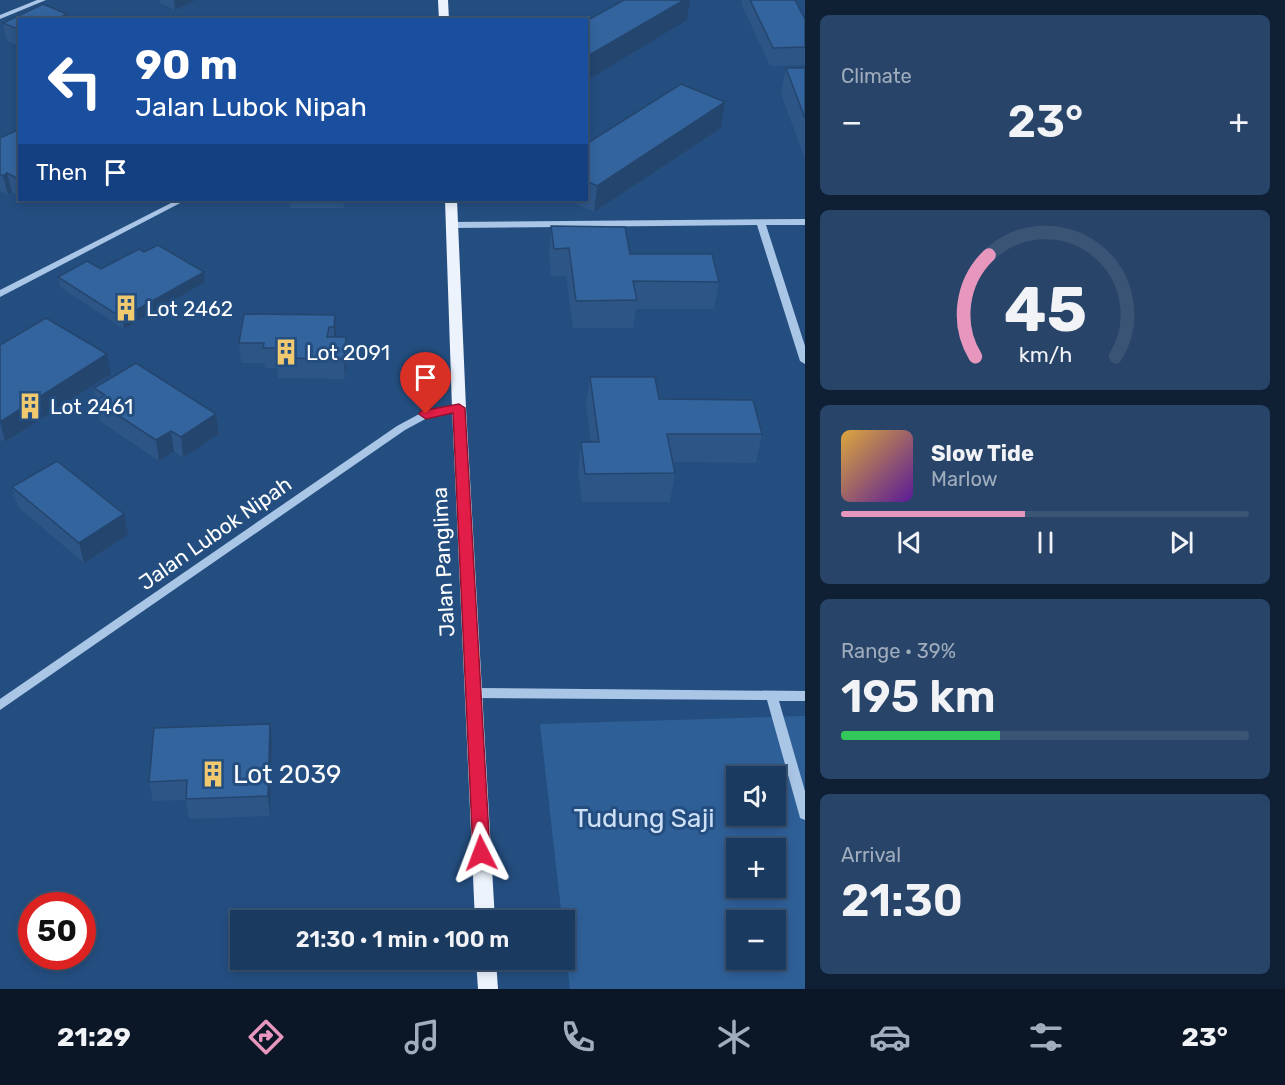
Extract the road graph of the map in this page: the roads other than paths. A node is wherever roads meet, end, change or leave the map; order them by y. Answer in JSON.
{"nodes":[{"id":1,"x":43,"y":0,"type":"edge"},
{"id":2,"x":443,"y":0,"type":"edge"},
{"id":3,"x":0,"y":17,"type":"edge"},
{"id":4,"x":444,"y":18,"type":"edge"},
{"id":5,"x":180,"y":201,"type":"edge"},
{"id":6,"x":451,"y":201,"type":"edge"},
{"id":7,"x":805,"y":222,"type":"edge"},
{"id":8,"x":760,"y":223,"type":"junction"},
{"id":9,"x":452,"y":225,"type":"junction"},
{"id":10,"x":0,"y":294,"type":"edge"},
{"id":11,"x":805,"y":361,"type":"edge"},
{"id":12,"x":459,"y":408,"type":"junction"},
{"id":13,"x":473,"y":693,"type":"junction"},
{"id":14,"x":805,"y":696,"type":"edge"},
{"id":15,"x":772,"y":697,"type":"junction"},
{"id":16,"x":0,"y":705,"type":"edge"},
{"id":17,"x":805,"y":814,"type":"edge"},
{"id":18,"x":483,"y":910,"type":"edge"},
{"id":19,"x":487,"y":970,"type":"edge"},
{"id":20,"x":488,"y":989,"type":"edge"}],
"edges":[{"from":1,"to":3,"type":"street"},
{"from":2,"to":4,"type":"main road"},
{"from":5,"to":10,"type":"street"},
{"from":6,"to":9,"type":"main road","name":"Jalan Panglima"},
{"from":7,"to":8,"type":"street"},
{"from":8,"to":9,"type":"street"},
{"from":8,"to":11,"type":"street"},
{"from":9,"to":12,"type":"main road","name":"Jalan Panglima"},
{"from":12,"to":13,"type":"main road","name":"Jalan Panglima"},
{"from":12,"to":16,"type":"street","name":"Jalan Lubok Nipah"},
{"from":13,"to":15,"type":"street"},
{"from":13,"to":18,"type":"main road","name":"Jalan Panglima"},
{"from":14,"to":15,"type":"street"},
{"from":15,"to":17,"type":"street"},
{"from":19,"to":20,"type":"main road"}]}
